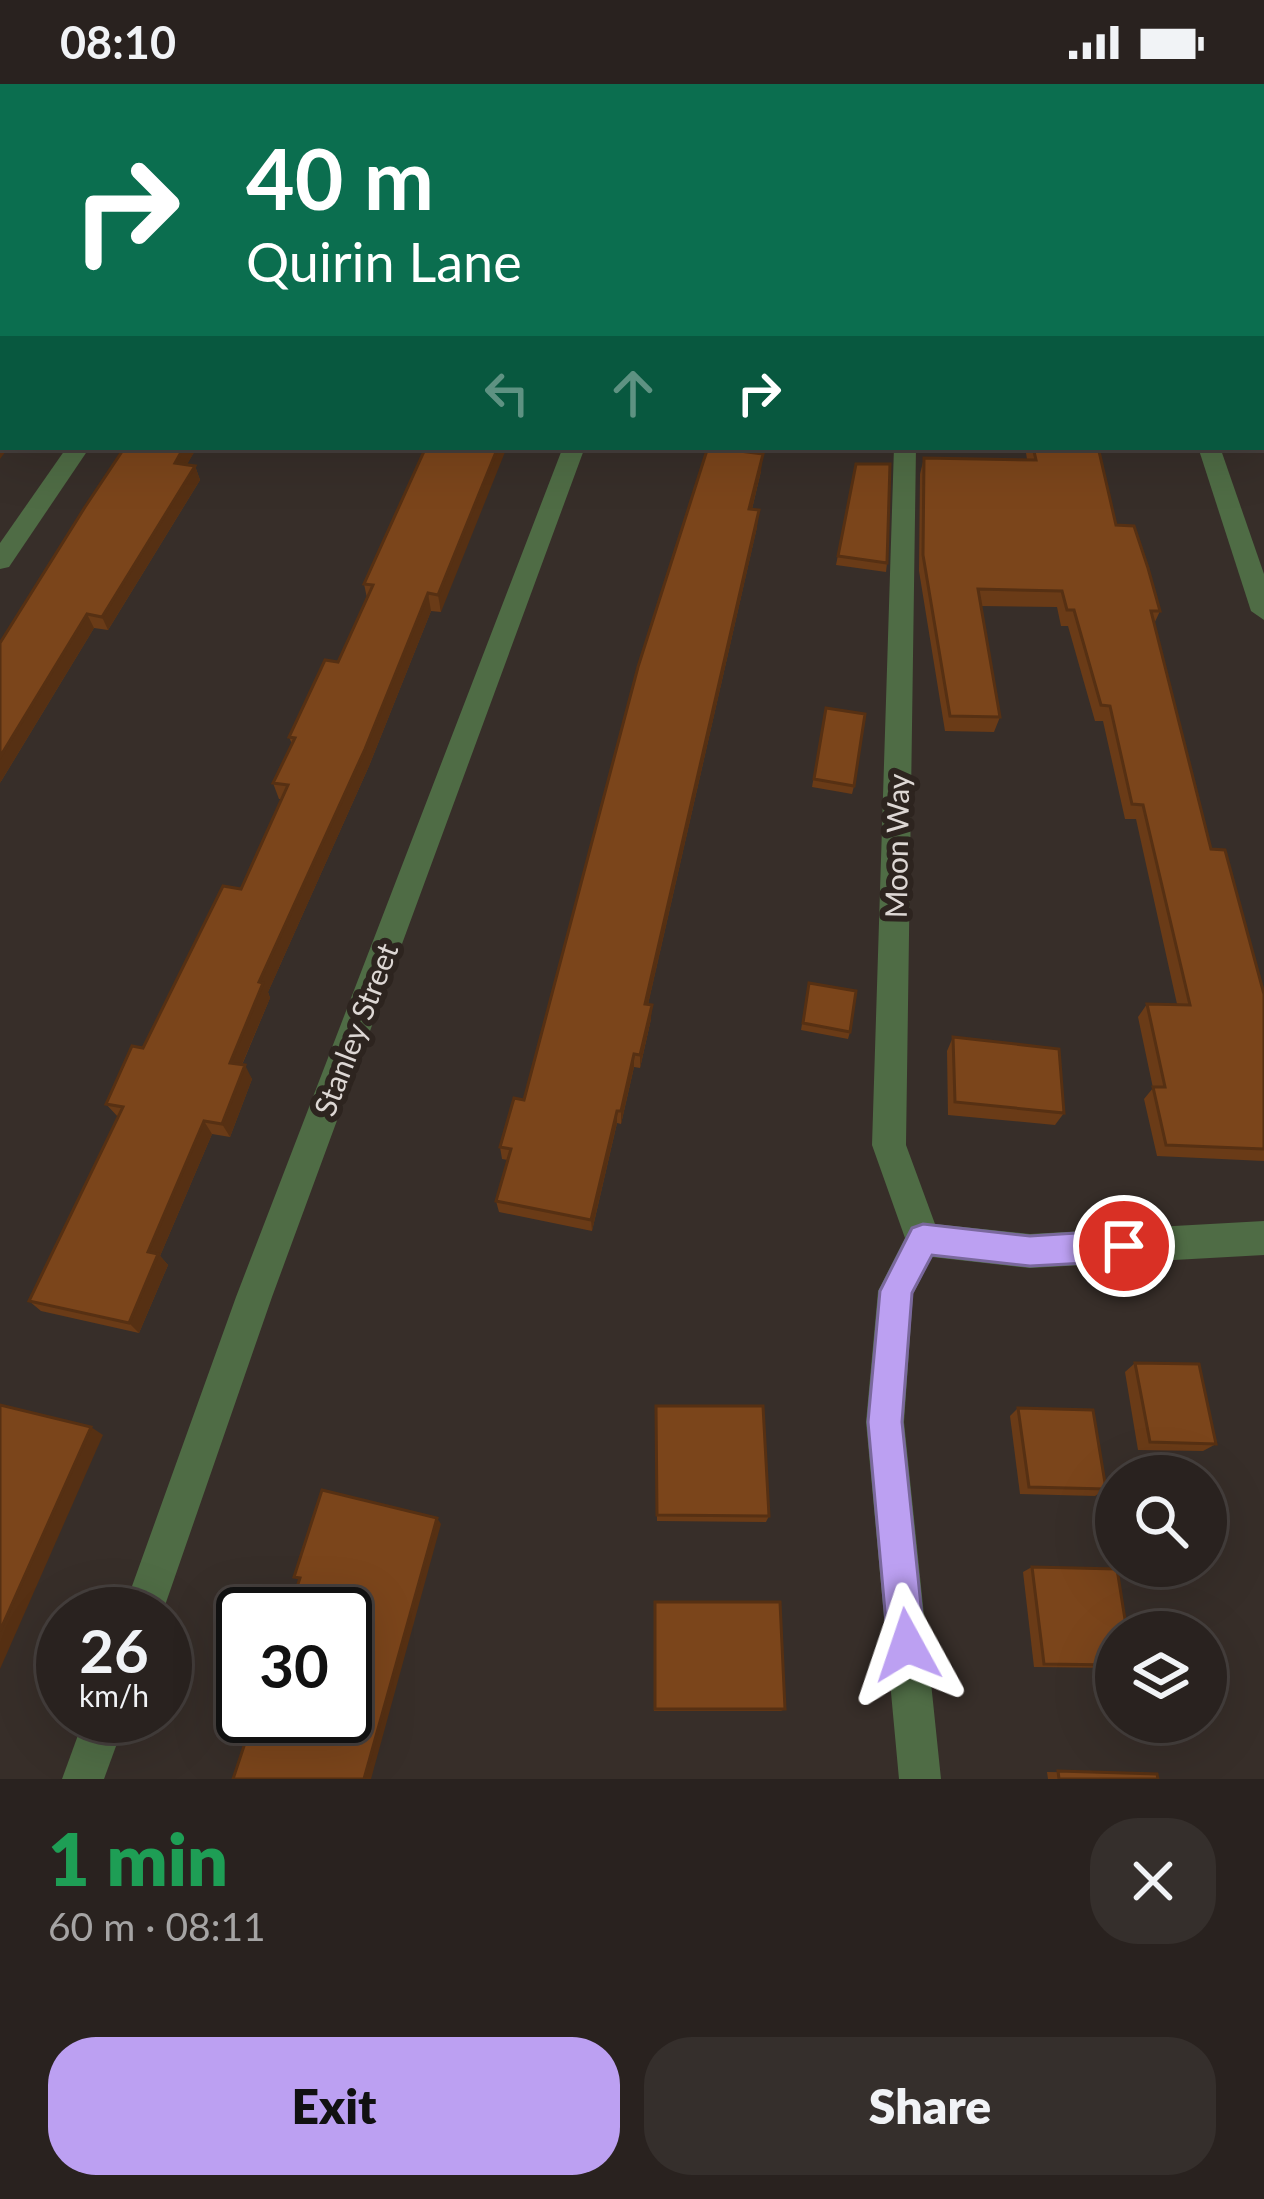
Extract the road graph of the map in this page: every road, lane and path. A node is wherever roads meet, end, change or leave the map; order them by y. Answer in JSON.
{"nodes":[{"id":1,"x":77,"y":450,"type":"edge"},
{"id":2,"x":573,"y":450,"type":"edge"},
{"id":3,"x":905,"y":450,"type":"edge"},
{"id":4,"x":1210,"y":450,"type":"edge"},
{"id":5,"x":0,"y":561,"type":"edge"},
{"id":6,"x":1264,"y":611,"type":"edge"},
{"id":7,"x":1264,"y":1238,"type":"edge"},
{"id":8,"x":923,"y":1239,"type":"junction"},
{"id":9,"x":152,"y":1587,"type":"edge"},
{"id":10,"x":96,"y":1743,"type":"edge"},
{"id":11,"x":83,"y":1779,"type":"edge"},
{"id":12,"x":920,"y":1779,"type":"edge"}],
"edges":[{"from":1,"to":5,"type":"street"},
{"from":2,"to":9,"type":"street","name":"Stanley Street"},
{"from":3,"to":8,"type":"street","name":"Moon Way"},
{"from":4,"to":6,"type":"street"},
{"from":7,"to":8,"type":"street"},
{"from":8,"to":12,"type":"street"},
{"from":10,"to":11,"type":"street"}]}
